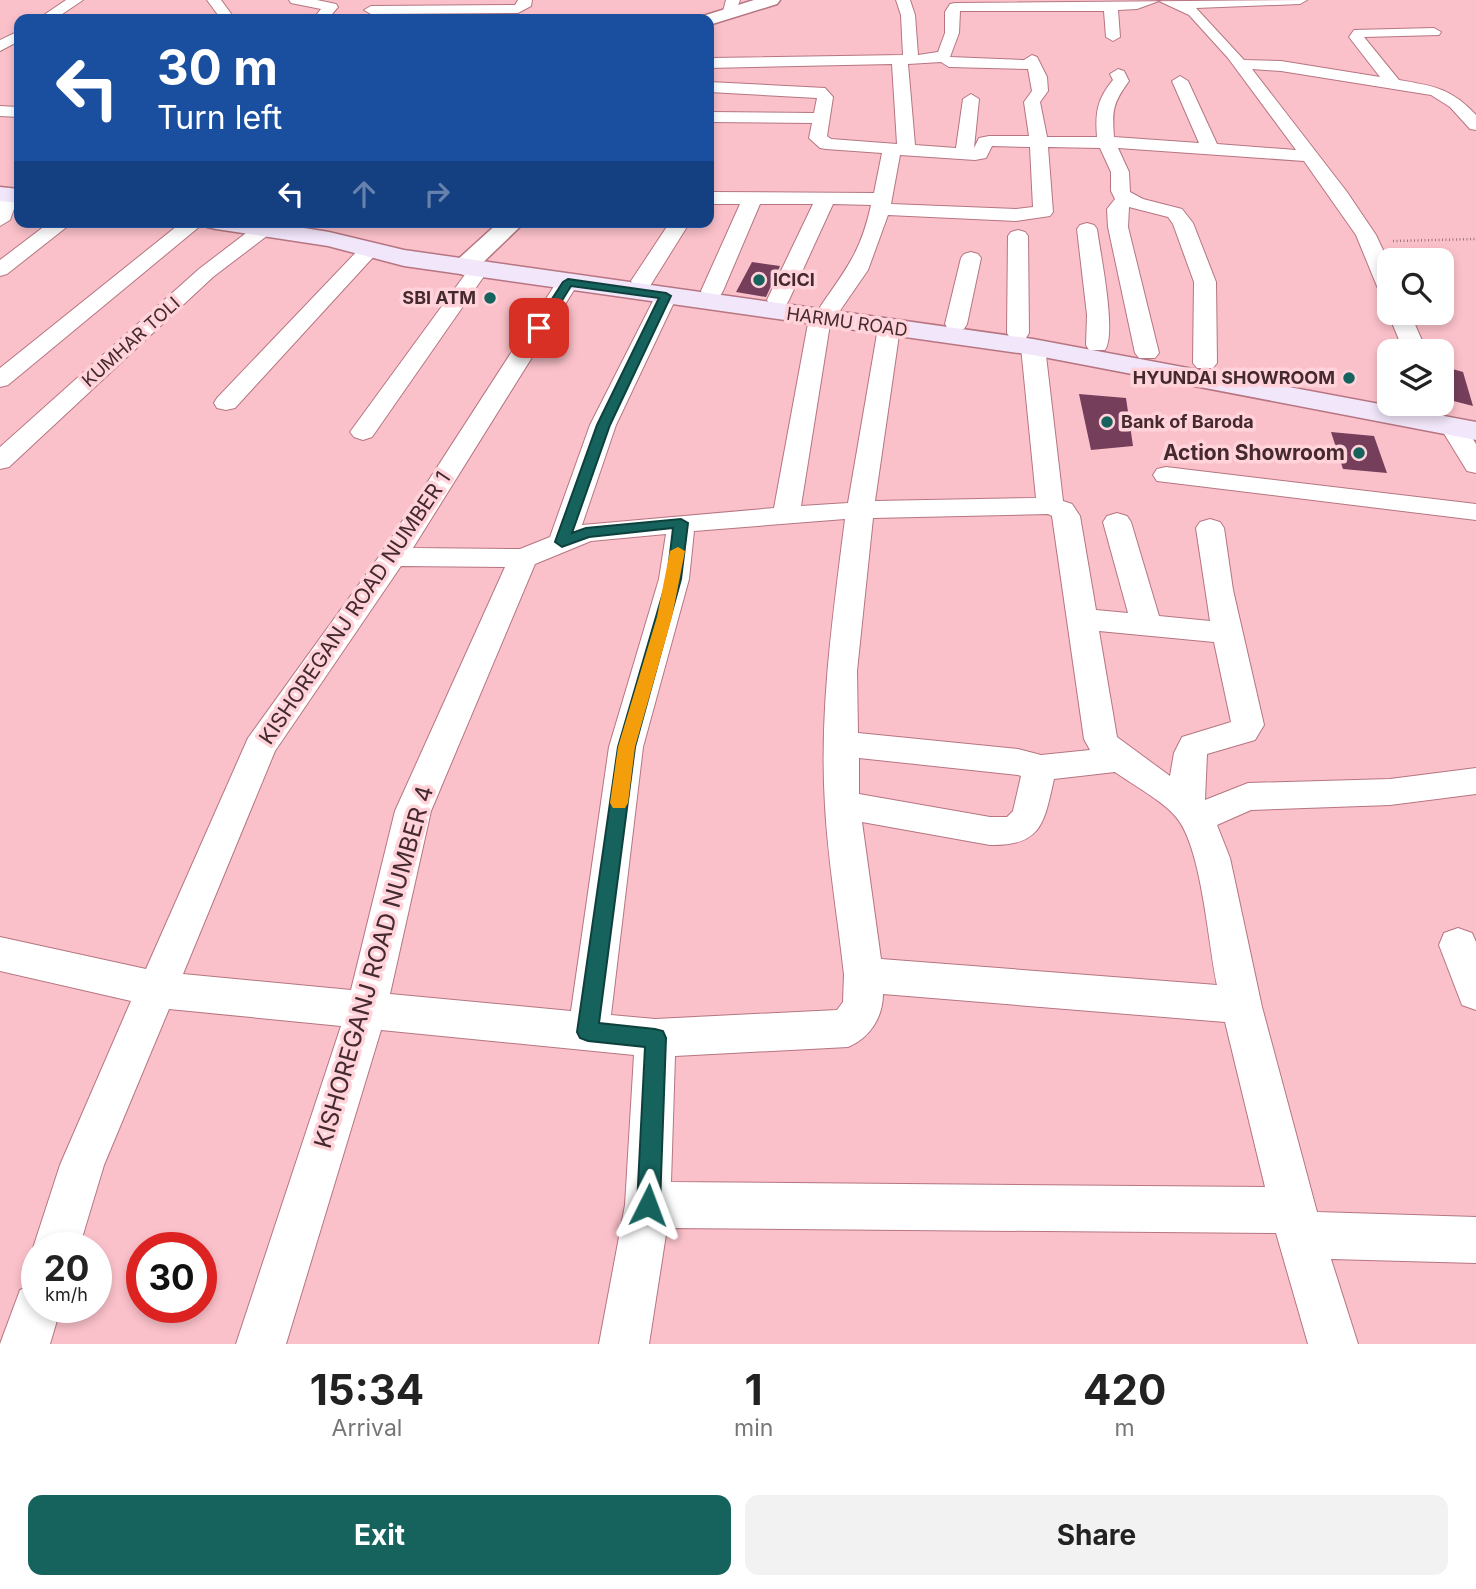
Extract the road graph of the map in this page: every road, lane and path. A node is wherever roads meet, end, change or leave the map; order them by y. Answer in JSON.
{"nodes":[{"id":1,"x":76,"y":0,"type":"edge"},
{"id":2,"x":296,"y":0,"type":"edge"},
{"id":3,"x":525,"y":0,"type":"edge"},
{"id":4,"x":771,"y":0,"type":"edge"},
{"id":5,"x":903,"y":0,"type":"edge"},
{"id":6,"x":1153,"y":0,"type":"edge"},
{"id":7,"x":1300,"y":0,"type":"edge"},
{"id":8,"x":1169,"y":1,"type":"edge"},
{"id":9,"x":997,"y":3,"type":"edge"},
{"id":10,"x":949,"y":4,"type":"edge"},
{"id":11,"x":732,"y":6,"type":"edge"},
{"id":12,"x":1111,"y":6,"type":"junction"},
{"id":13,"x":371,"y":10,"type":"edge"},
{"id":14,"x":53,"y":14,"type":"edge"},
{"id":15,"x":325,"y":14,"type":"edge"},
{"id":16,"x":421,"y":14,"type":"edge"},
{"id":17,"x":448,"y":14,"type":"edge"},
{"id":18,"x":714,"y":17,"type":"edge"},
{"id":19,"x":1434,"y":32,"type":"dead end"},
{"id":20,"x":1113,"y":37,"type":"dead end"},
{"id":21,"x":906,"y":60,"type":"junction"},
{"id":22,"x":949,"y":62,"type":"dead end"},
{"id":23,"x":714,"y":63,"type":"edge"},
{"id":24,"x":1240,"y":64,"type":"junction"},
{"id":25,"x":1118,"y":74,"type":"dead end"},
{"id":26,"x":1180,"y":81,"type":"dead end"},
{"id":27,"x":1394,"y":84,"type":"junction"},
{"id":28,"x":714,"y":87,"type":"edge"},
{"id":29,"x":971,"y":99,"type":"dead end"},
{"id":30,"x":714,"y":117,"type":"edge"},
{"id":31,"x":821,"y":118,"type":"junction"},
{"id":32,"x":1476,"y":125,"type":"edge"},
{"id":33,"x":1039,"y":141,"type":"junction"},
{"id":34,"x":1106,"y":142,"type":"junction"},
{"id":35,"x":1210,"y":147,"type":"junction"},
{"id":36,"x":899,"y":149,"type":"junction"},
{"id":37,"x":964,"y":154,"type":"junction"},
{"id":38,"x":1310,"y":156,"type":"junction"},
{"id":39,"x":1182,"y":165,"type":"dead end"},
{"id":40,"x":1323,"y":173,"type":"junction"},
{"id":41,"x":10,"y":190,"type":"edge"},
{"id":42,"x":753,"y":197,"type":"junction"},
{"id":43,"x":714,"y":198,"type":"edge"},
{"id":44,"x":826,"y":198,"type":"junction"},
{"id":45,"x":1126,"y":198,"type":"junction"},
{"id":46,"x":882,"y":204,"type":"junction"},
{"id":47,"x":0,"y":220,"type":"edge"},
{"id":48,"x":55,"y":228,"type":"edge"},
{"id":49,"x":188,"y":228,"type":"edge"},
{"id":50,"x":265,"y":228,"type":"joint"},
{"id":51,"x":335,"y":228,"type":"edge"},
{"id":52,"x":507,"y":228,"type":"edge"},
{"id":53,"x":676,"y":228,"type":"edge"},
{"id":54,"x":1087,"y":229,"type":"dead end"},
{"id":55,"x":1018,"y":236,"type":"dead end"},
{"id":56,"x":1476,"y":239,"type":"edge"},
{"id":57,"x":1368,"y":241,"type":"junction"},
{"id":58,"x":369,"y":250,"type":"junction"},
{"id":59,"x":971,"y":258,"type":"dead end"},
{"id":60,"x":1377,"y":261,"type":"edge"},
{"id":61,"x":473,"y":263,"type":"junction"},
{"id":62,"x":0,"y":270,"type":"edge"},
{"id":63,"x":642,"y":281,"type":"junction"},
{"id":64,"x":568,"y":282,"type":"junction"},
{"id":65,"x":712,"y":290,"type":"junction"},
{"id":66,"x":666,"y":296,"type":"junction"},
{"id":67,"x":778,"y":300,"type":"junction"},
{"id":68,"x":826,"y":312,"type":"junction"},
{"id":69,"x":956,"y":324,"type":"junction"},
{"id":70,"x":888,"y":328,"type":"junction"},
{"id":71,"x":1025,"y":340,"type":"junction"},
{"id":72,"x":1097,"y":345,"type":"junction"},
{"id":73,"x":1147,"y":353,"type":"junction"},
{"id":74,"x":1205,"y":363,"type":"junction"},
{"id":75,"x":0,"y":380,"type":"edge"},
{"id":76,"x":1377,"y":397,"type":"edge"},
{"id":77,"x":226,"y":403,"type":"dead end"},
{"id":78,"x":1457,"y":417,"type":"edge"},
{"id":79,"x":363,"y":432,"type":"dead end"},
{"id":80,"x":0,"y":461,"type":"edge"},
{"id":81,"x":1476,"y":465,"type":"edge"},
{"id":82,"x":1166,"y":475,"type":"dead end"},
{"id":83,"x":1050,"y":506,"type":"junction"},
{"id":84,"x":860,"y":510,"type":"junction"},
{"id":85,"x":1476,"y":512,"type":"edge"},
{"id":86,"x":786,"y":515,"type":"junction"},
{"id":87,"x":1117,"y":522,"type":"dead end"},
{"id":88,"x":681,"y":523,"type":"junction"},
{"id":89,"x":1210,"y":528,"type":"dead end"},
{"id":90,"x":562,"y":542,"type":"junction"},
{"id":91,"x":393,"y":557,"type":"junction"},
{"id":92,"x":523,"y":558,"type":"junction"},
{"id":93,"x":1081,"y":619,"type":"junction"},
{"id":94,"x":1146,"y":625,"type":"junction"},
{"id":95,"x":1228,"y":633,"type":"junction"},
{"id":96,"x":841,"y":744,"type":"junction"},
{"id":97,"x":1120,"y":759,"type":"junction"},
{"id":98,"x":1041,"y":768,"type":"junction"},
{"id":99,"x":1476,"y":781,"type":"edge"},
{"id":100,"x":842,"y":805,"type":"junction"},
{"id":101,"x":1193,"y":812,"type":"junction"},
{"id":102,"x":1458,"y":945,"type":"dead end"},
{"id":103,"x":0,"y":954,"type":"edge"},
{"id":104,"x":864,"y":975,"type":"junction"},
{"id":105,"x":159,"y":990,"type":"junction"},
{"id":106,"x":1476,"y":992,"type":"edge"},
{"id":107,"x":1242,"y":1005,"type":"junction"},
{"id":108,"x":366,"y":1011,"type":"junction"},
{"id":109,"x":588,"y":1032,"type":"junction"},
{"id":110,"x":655,"y":1038,"type":"junction"},
{"id":111,"x":648,"y":1205,"type":"junction"},
{"id":112,"x":1295,"y":1223,"type":"junction"},
{"id":113,"x":61,"y":1232,"type":"edge"},
{"id":114,"x":1476,"y":1241,"type":"edge"},
{"id":115,"x":32,"y":1323,"type":"edge"},
{"id":116,"x":25,"y":1344,"type":"edge"},
{"id":117,"x":261,"y":1344,"type":"edge"},
{"id":118,"x":624,"y":1344,"type":"edge"},
{"id":119,"x":1333,"y":1344,"type":"edge"}],
"edges":[{"from":1,"to":14,"type":"street"},
{"from":2,"to":15,"type":"street"},
{"from":3,"to":17,"type":"street"},
{"from":4,"to":11,"type":"street"},
{"from":5,"to":21,"type":"street"},
{"from":6,"to":8,"type":"street"},
{"from":6,"to":12,"type":"street"},
{"from":7,"to":8,"type":"street"},
{"from":8,"to":24,"type":"street"},
{"from":9,"to":10,"type":"street"},
{"from":9,"to":12,"type":"street"},
{"from":10,"to":21,"type":"street"},
{"from":11,"to":18,"type":"street"},
{"from":12,"to":20,"type":"street"},
{"from":13,"to":16,"type":"street"},
{"from":19,"to":27,"type":"street"},
{"from":21,"to":23,"type":"street"},
{"from":21,"to":36,"type":"street"},
{"from":22,"to":33,"type":"street"},
{"from":24,"to":27,"type":"street"},
{"from":24,"to":38,"type":"street"},
{"from":25,"to":34,"type":"street"},
{"from":26,"to":35,"type":"street"},
{"from":27,"to":32,"type":"street"},
{"from":28,"to":31,"type":"street"},
{"from":29,"to":37,"type":"street"},
{"from":30,"to":31,"type":"street"},
{"from":31,"to":36,"type":"street"},
{"from":33,"to":34,"type":"street"},
{"from":33,"to":37,"type":"street"},
{"from":33,"to":46,"type":"street"},
{"from":34,"to":35,"type":"street"},
{"from":34,"to":45,"type":"street"},
{"from":35,"to":38,"type":"street"},
{"from":36,"to":37,"type":"street"},
{"from":36,"to":46,"type":"street"},
{"from":38,"to":40,"type":"street"},
{"from":39,"to":40,"type":"street"},
{"from":40,"to":57,"type":"street"},
{"from":41,"to":47,"type":"street"},
{"from":42,"to":43,"type":"street"},
{"from":42,"to":44,"type":"street"},
{"from":42,"to":65,"type":"street"},
{"from":44,"to":46,"type":"street"},
{"from":44,"to":67,"type":"street"},
{"from":45,"to":73,"type":"street"},
{"from":45,"to":74,"type":"street"},
{"from":46,"to":68,"type":"street"},
{"from":48,"to":62,"type":"street"},
{"from":49,"to":75,"type":"street"},
{"from":50,"to":58,"type":"main road","name":"HARMU ROAD"},
{"from":50,"to":80,"type":"street","name":"KUMHAR TOLI"},
{"from":51,"to":61,"type":"main road","name":"HARMU ROAD"},
{"from":52,"to":61,"type":"street"},
{"from":53,"to":63,"type":"street"},
{"from":54,"to":72,"type":"street"},
{"from":55,"to":71,"type":"street"},
{"from":56,"to":57,"type":"path"},
{"from":57,"to":60,"type":"street"},
{"from":58,"to":61,"type":"main road","name":"HARMU ROAD"},
{"from":58,"to":77,"type":"street"},
{"from":59,"to":69,"type":"street"},
{"from":61,"to":63,"type":"main road","name":"HARMU ROAD"},
{"from":61,"to":64,"type":"main road","name":"HARMU ROAD"},
{"from":61,"to":79,"type":"street"},
{"from":63,"to":65,"type":"main road","name":"HARMU ROAD"},
{"from":64,"to":66,"type":"main road","name":"HARMU ROAD"},
{"from":64,"to":91,"type":"street","name":"KISHOREGANJ ROAD NUMBER 1"},
{"from":65,"to":67,"type":"main road","name":"HARMU ROAD"},
{"from":66,"to":68,"type":"main road","name":"HARMU ROAD"},
{"from":66,"to":90,"type":"street"},
{"from":67,"to":68,"type":"main road","name":"HARMU ROAD"},
{"from":68,"to":69,"type":"main road","name":"HARMU ROAD"},
{"from":68,"to":70,"type":"main road","name":"HARMU ROAD"},
{"from":68,"to":86,"type":"street"},
{"from":69,"to":71,"type":"main road","name":"HARMU ROAD"},
{"from":70,"to":71,"type":"main road","name":"HARMU ROAD"},
{"from":70,"to":84,"type":"street"},
{"from":71,"to":72,"type":"main road","name":"HARMU ROAD"},
{"from":71,"to":78,"type":"main road","name":"HARMU ROAD"},
{"from":71,"to":83,"type":"street"},
{"from":72,"to":73,"type":"main road","name":"HARMU ROAD"},
{"from":73,"to":74,"type":"main road","name":"HARMU ROAD"},
{"from":74,"to":76,"type":"main road","name":"HARMU ROAD"},
{"from":78,"to":81,"type":"street"},
{"from":82,"to":85,"type":"street"},
{"from":83,"to":84,"type":"street"},
{"from":83,"to":93,"type":"street"},
{"from":84,"to":86,"type":"street"},
{"from":84,"to":96,"type":"street"},
{"from":86,"to":88,"type":"street"},
{"from":87,"to":94,"type":"street"},
{"from":88,"to":90,"type":"street"},
{"from":88,"to":109,"type":"street"},
{"from":89,"to":95,"type":"street"},
{"from":90,"to":92,"type":"street"},
{"from":91,"to":92,"type":"street"},
{"from":91,"to":105,"type":"street","name":"KISHOREGANJ ROAD NUMBER 1"},
{"from":92,"to":108,"type":"street","name":"KISHOREGANJ ROAD NUMBER 4"},
{"from":93,"to":94,"type":"street"},
{"from":93,"to":97,"type":"street"},
{"from":94,"to":95,"type":"street"},
{"from":95,"to":101,"type":"street"},
{"from":96,"to":98,"type":"street"},
{"from":96,"to":100,"type":"street"},
{"from":97,"to":98,"type":"street"},
{"from":97,"to":101,"type":"street"},
{"from":98,"to":100,"type":"street"},
{"from":99,"to":101,"type":"street"},
{"from":100,"to":104,"type":"street"},
{"from":101,"to":107,"type":"street"},
{"from":102,"to":106,"type":"street"},
{"from":103,"to":105,"type":"street"},
{"from":104,"to":107,"type":"street"},
{"from":104,"to":110,"type":"street"},
{"from":105,"to":108,"type":"street"},
{"from":105,"to":113,"type":"street","name":"KISHOREGANJ ROAD NUMBER 1"},
{"from":107,"to":112,"type":"street"},
{"from":108,"to":109,"type":"street"},
{"from":108,"to":117,"type":"street","name":"KISHOREGANJ ROAD NUMBER 4"},
{"from":109,"to":110,"type":"street"},
{"from":110,"to":111,"type":"street"},
{"from":111,"to":112,"type":"street"},
{"from":111,"to":118,"type":"street"},
{"from":112,"to":114,"type":"street"},
{"from":112,"to":119,"type":"street"},
{"from":115,"to":116,"type":"street"}]}
